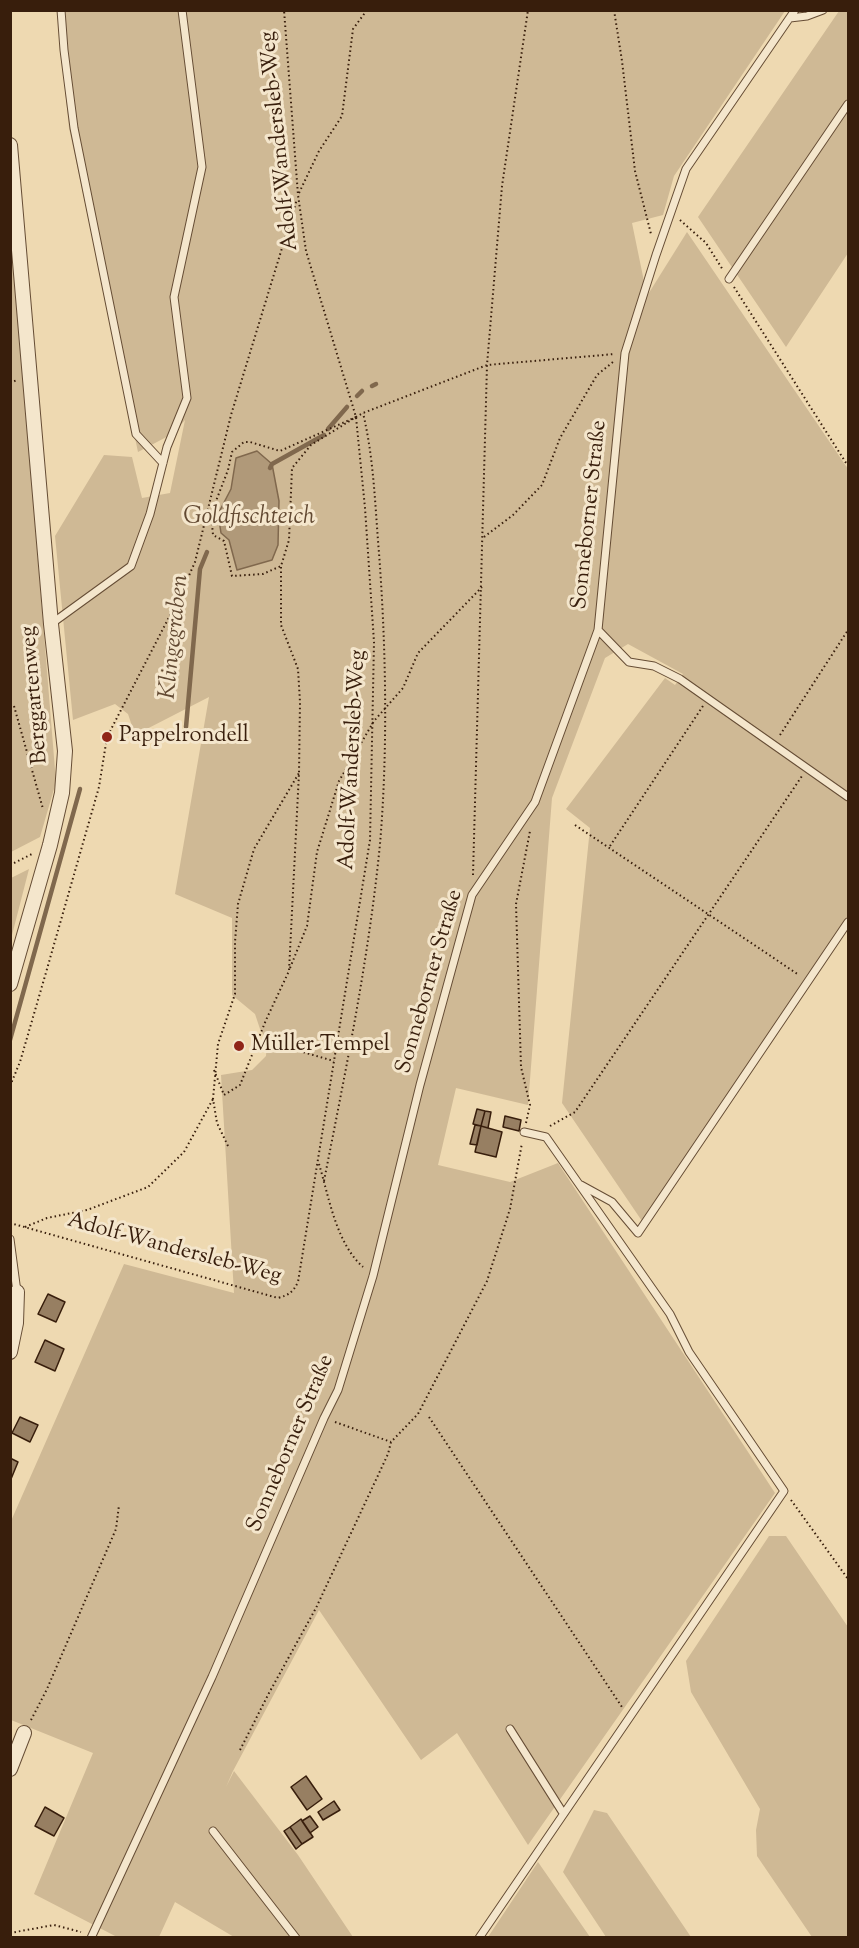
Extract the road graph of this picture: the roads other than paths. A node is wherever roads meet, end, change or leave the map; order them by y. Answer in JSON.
{"nodes":[{"id":1,"x":61,"y":10,"type":"edge"},
{"id":2,"x":182,"y":10,"type":"edge"},
{"id":3,"x":795,"y":10,"type":"edge"},
{"id":4,"x":823,"y":10,"type":"edge"},
{"id":5,"x":789,"y":18,"type":"junction"},
{"id":6,"x":849,"y":104,"type":"edge"},
{"id":7,"x":10,"y":145,"type":"edge"},
{"id":8,"x":729,"y":279,"type":"road end"},
{"id":9,"x":163,"y":463,"type":"junction"},
{"id":10,"x":51,"y":624,"type":"junction"},
{"id":11,"x":598,"y":630,"type":"junction"},
{"id":12,"x":849,"y":797,"type":"edge"},
{"id":13,"x":848,"y":922,"type":"edge"},
{"id":14,"x":10,"y":984,"type":"edge"},
{"id":15,"x":524,"y":1132,"type":"road end"},
{"id":16,"x":579,"y":1184,"type":"junction"},
{"id":17,"x":10,"y":1239,"type":"edge"},
{"id":18,"x":17,"y":1292,"type":"joint"},
{"id":19,"x":10,"y":1352,"type":"edge"},
{"id":20,"x":510,"y":1729,"type":"dead end"},
{"id":21,"x":24,"y":1733,"type":"road end"},
{"id":22,"x":10,"y":1769,"type":"edge"},
{"id":23,"x":563,"y":1813,"type":"junction"},
{"id":24,"x":213,"y":1831,"type":"dead end"},
{"id":25,"x":92,"y":1936,"type":"edge"},
{"id":26,"x":296,"y":1938,"type":"edge"},
{"id":27,"x":479,"y":1938,"type":"edge"}],
"edges":[{"from":1,"to":9,"type":"lane"},
{"from":2,"to":9,"type":"lane"},
{"from":3,"to":5,"type":"lane","name":"Sonneborner Straße"},
{"from":4,"to":5,"type":"lane"},
{"from":5,"to":11,"type":"lane","name":"Sonneborner Straße"},
{"from":6,"to":8,"type":"lane"},
{"from":7,"to":10,"type":"street","name":"Berggartenweg"},
{"from":9,"to":10,"type":"lane"},
{"from":10,"to":14,"type":"street","name":"Berggartenweg"},
{"from":11,"to":12,"type":"lane"},
{"from":11,"to":25,"type":"lane","name":"Sonneborner Straße"},
{"from":13,"to":16,"type":"lane"},
{"from":15,"to":16,"type":"lane"},
{"from":16,"to":23,"type":"lane"},
{"from":17,"to":18,"type":"lane"},
{"from":18,"to":19,"type":"street"},
{"from":20,"to":23,"type":"lane"},
{"from":21,"to":22,"type":"street"},
{"from":23,"to":27,"type":"lane"},
{"from":24,"to":26,"type":"lane"}]}
